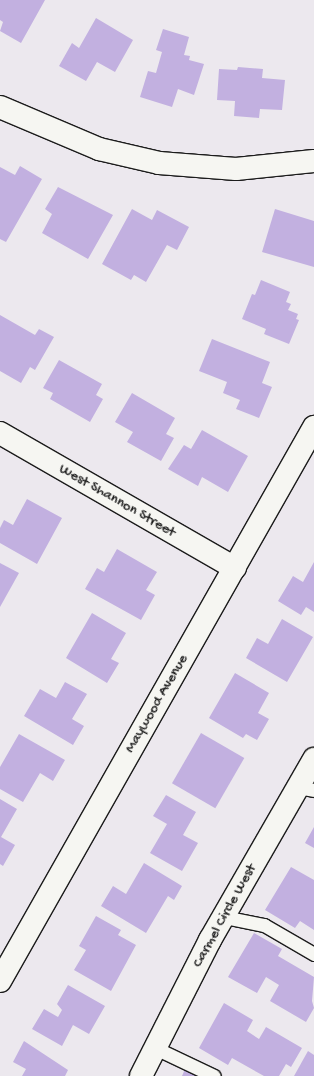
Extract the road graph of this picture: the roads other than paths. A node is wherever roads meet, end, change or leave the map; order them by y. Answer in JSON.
{"nodes":[{"id":1,"x":0,"y":107,"type":"edge"},
{"id":2,"x":314,"y":161,"type":"edge"},
{"id":3,"x":314,"y":427,"type":"edge"},
{"id":4,"x":0,"y":433,"type":"edge"},
{"id":5,"x":235,"y":568,"type":"junction"},
{"id":6,"x":314,"y":759,"type":"edge"},
{"id":7,"x":306,"y":788,"type":"edge"},
{"id":8,"x":224,"y":917,"type":"junction"},
{"id":9,"x":314,"y":954,"type":"edge"},
{"id":10,"x":0,"y":981,"type":"edge"},
{"id":11,"x":155,"y":1048,"type":"junction"},
{"id":12,"x":141,"y":1076,"type":"edge"},
{"id":13,"x":214,"y":1076,"type":"edge"}],
"edges":[{"from":1,"to":2,"type":"street"},
{"from":3,"to":5,"type":"street","name":"Maywood Avenue"},
{"from":4,"to":5,"type":"street","name":"West Shannon Street"},
{"from":5,"to":10,"type":"street","name":"Maywood Avenue"},
{"from":6,"to":7,"type":"street","name":"Carmel Circle West"},
{"from":7,"to":8,"type":"street","name":"Carmel Circle West"},
{"from":8,"to":9,"type":"lane"},
{"from":8,"to":11,"type":"street","name":"Carmel Circle West"},
{"from":11,"to":12,"type":"street","name":"Carmel Circle West"},
{"from":11,"to":13,"type":"lane"}]}
